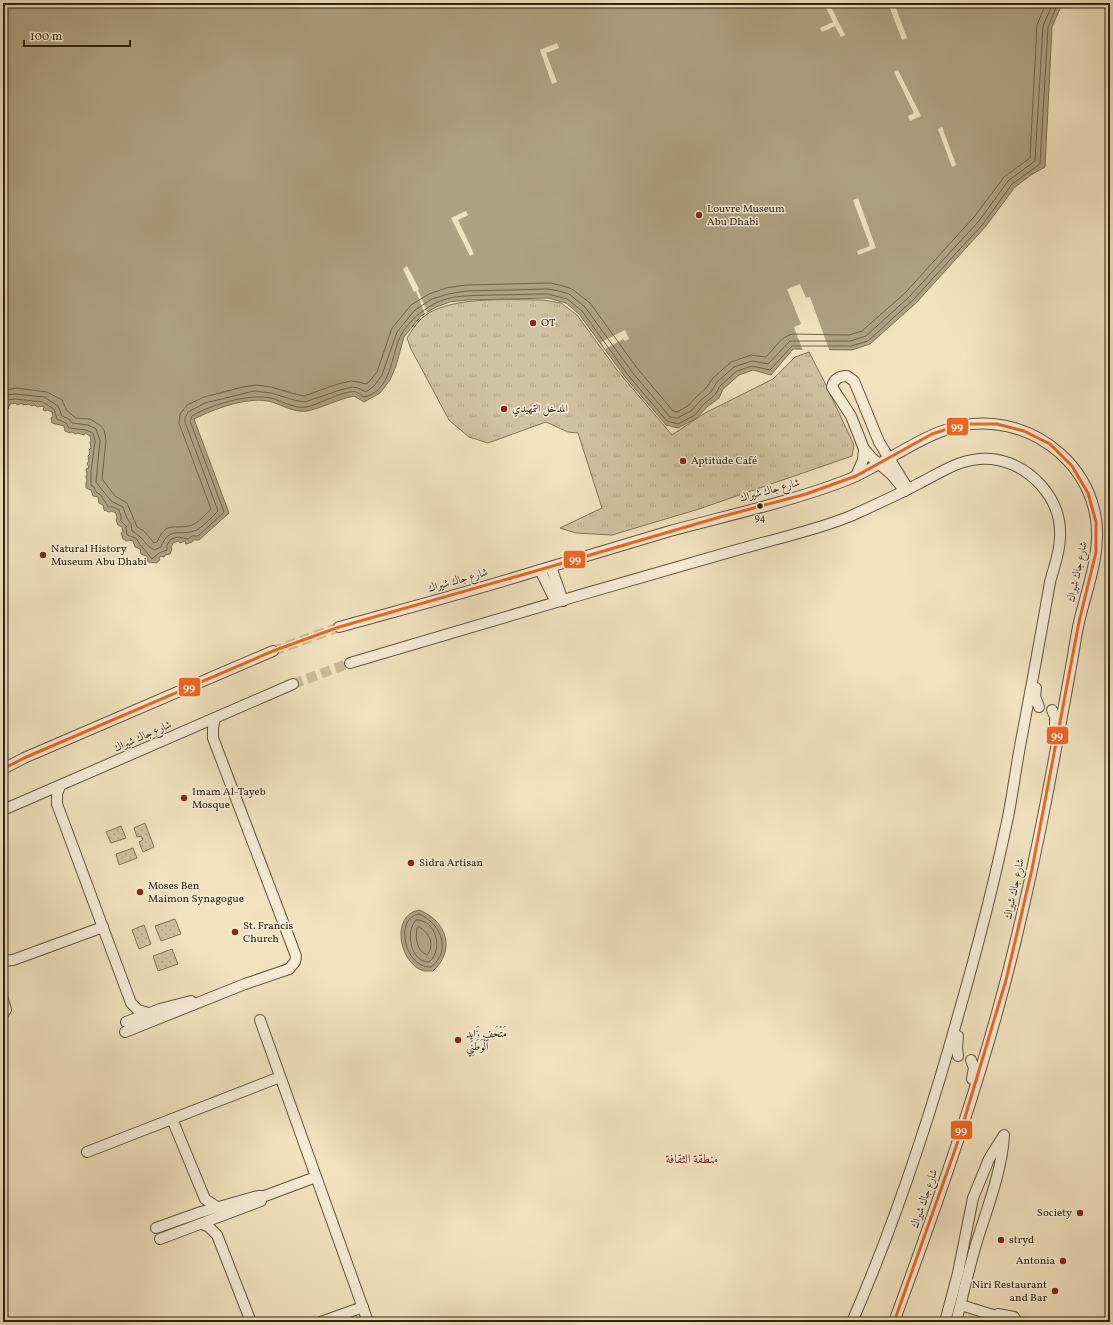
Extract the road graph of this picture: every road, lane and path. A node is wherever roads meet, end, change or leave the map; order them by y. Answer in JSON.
{"nodes":[{"id":1,"x":867,"y":411,"type":"junction"},
{"id":2,"x":851,"y":416,"type":"junction"},
{"id":3,"x":864,"y":449,"type":"junction"},
{"id":4,"x":880,"y":464,"type":"junction"},
{"id":5,"x":856,"y":476,"type":"junction"},
{"id":6,"x":898,"y":477,"type":"junction"},
{"id":7,"x":551,"y":566,"type":"junction"},
{"id":8,"x":540,"y":570,"type":"junction"},
{"id":9,"x":559,"y":602,"type":"junction"},
{"id":10,"x":1044,"y":615,"type":"junction"},
{"id":11,"x":339,"y":627,"type":"tunnel mouth"},
{"id":12,"x":273,"y":652,"type":"tunnel mouth"},
{"id":13,"x":350,"y":664,"type":"tunnel mouth"},
{"id":14,"x":293,"y":684,"type":"tunnel mouth"},
{"id":15,"x":1028,"y":705,"type":"junction"},
{"id":16,"x":1039,"y":707,"type":"junction"},
{"id":17,"x":1052,"y":710,"type":"junction"},
{"id":18,"x":1063,"y":711,"type":"junction"},
{"id":19,"x":215,"y":718,"type":"junction"},
{"id":20,"x":196,"y":727,"type":"junction"},
{"id":21,"x":213,"y":738,"type":"junction"},
{"id":22,"x":3,"y":769,"type":"edge"},
{"id":23,"x":60,"y":786,"type":"junction"},
{"id":24,"x":43,"y":794,"type":"junction"},
{"id":25,"x":1046,"y":803,"type":"junction"},
{"id":26,"x":57,"y":804,"type":"junction"},
{"id":27,"x":3,"y":810,"type":"edge"},
{"id":28,"x":103,"y":927,"type":"junction"},
{"id":29,"x":8,"y":961,"type":"edge"},
{"id":30,"x":972,"y":966,"type":"junction"},
{"id":31,"x":3,"y":968,"type":"edge"},
{"id":32,"x":213,"y":997,"type":"junction"},
{"id":33,"x":3,"y":998,"type":"edge"},
{"id":34,"x":131,"y":1003,"type":"junction"},
{"id":35,"x":148,"y":1013,"type":"junction"},
{"id":36,"x":3,"y":1014,"type":"edge"},
{"id":37,"x":260,"y":1020,"type":"dead end"},
{"id":38,"x":125,"y":1032,"type":"dead end"},
{"id":39,"x":948,"y":1052,"type":"junction"},
{"id":40,"x":958,"y":1056,"type":"junction"},
{"id":41,"x":971,"y":1060,"type":"junction"},
{"id":42,"x":982,"y":1064,"type":"junction"},
{"id":43,"x":280,"y":1076,"type":"junction"},
{"id":44,"x":172,"y":1119,"type":"junction"},
{"id":45,"x":87,"y":1152,"type":"dead end"},
{"id":46,"x":949,"y":1166,"type":"junction"},
{"id":47,"x":316,"y":1176,"type":"junction"},
{"id":48,"x":262,"y":1197,"type":"junction"},
{"id":49,"x":973,"y":1198,"type":"junction"},
{"id":50,"x":204,"y":1199,"type":"junction"},
{"id":51,"x":989,"y":1202,"type":"junction"},
{"id":52,"x":217,"y":1207,"type":"junction"},
{"id":53,"x":201,"y":1212,"type":"junction"},
{"id":54,"x":220,"y":1217,"type":"junction"},
{"id":55,"x":202,"y":1224,"type":"junction"},
{"id":56,"x":156,"y":1228,"type":"dead end"},
{"id":57,"x":217,"y":1235,"type":"junction"},
{"id":58,"x":160,"y":1239,"type":"dead end"},
{"id":59,"x":866,"y":1291,"type":"junction"},
{"id":60,"x":961,"y":1305,"type":"junction"},
{"id":61,"x":363,"y":1307,"type":"junction"},
{"id":62,"x":997,"y":1319,"type":"edge"},
{"id":63,"x":251,"y":1322,"type":"edge"},
{"id":64,"x":321,"y":1322,"type":"edge"},
{"id":65,"x":368,"y":1322,"type":"edge"},
{"id":66,"x":852,"y":1322,"type":"edge"},
{"id":67,"x":857,"y":1322,"type":"edge"},
{"id":68,"x":894,"y":1322,"type":"edge"},
{"id":69,"x":945,"y":1322,"type":"edge"},
{"id":70,"x":956,"y":1322,"type":"edge"},
{"id":71,"x":1018,"y":1322,"type":"edge"}],
"edges":[{"from":1,"to":2,"type":"street"},
{"from":1,"to":2,"type":"street"},
{"from":1,"to":6,"type":"street"},
{"from":2,"to":3,"type":"street"},
{"from":3,"to":4,"type":"street"},
{"from":3,"to":5,"type":"street"},
{"from":4,"to":5,"type":"street","name":"شارع جاك شيراك"},
{"from":4,"to":6,"type":"street","name":"شارع جاك شيراك"},
{"from":4,"to":6,"type":"street"},
{"from":5,"to":7,"type":"street","name":"شارع جاك شيراك"},
{"from":6,"to":9,"type":"street","name":"شارع جاك شيراك"},
{"from":6,"to":10,"type":"street","name":"شارع جاك شيراك"},
{"from":6,"to":18,"type":"street","name":"شارع جاك شيراك"},
{"from":7,"to":8,"type":"street","name":"شارع جاك شيراك"},
{"from":7,"to":9,"type":"street"},
{"from":8,"to":9,"type":"street"},
{"from":8,"to":11,"type":"street","name":"شارع جاك شيراك"},
{"from":9,"to":13,"type":"street","name":"شارع جاك شيراك"},
{"from":10,"to":15,"type":"street","name":"شارع جاك شيراك"},
{"from":10,"to":16,"type":"street"},
{"from":12,"to":22,"type":"street"},
{"from":14,"to":19,"type":"street","name":"شارع جاك شيراك"},
{"from":15,"to":16,"type":"street"},
{"from":15,"to":30,"type":"street","name":"شارع جاك شيراك"},
{"from":16,"to":17,"type":"street"},
{"from":17,"to":18,"type":"street"},
{"from":17,"to":25,"type":"street"},
{"from":18,"to":25,"type":"street","name":"شارع جاك شيراك"},
{"from":19,"to":20,"type":"street","name":"شارع جاك شيراك"},
{"from":19,"to":21,"type":"street"},
{"from":20,"to":21,"type":"street"},
{"from":20,"to":23,"type":"street","name":"شارع جاك شيراك"},
{"from":21,"to":32,"type":"street"},
{"from":23,"to":24,"type":"street","name":"شارع جاك شيراك"},
{"from":23,"to":26,"type":"street"},
{"from":24,"to":26,"type":"street"},
{"from":24,"to":27,"type":"street","name":"شارع جاك شيراك"},
{"from":25,"to":42,"type":"street","name":"شارع جاك شيراك"},
{"from":26,"to":28,"type":"street"},
{"from":28,"to":29,"type":"street"},
{"from":28,"to":34,"type":"street"},
{"from":29,"to":31,"type":"street"},
{"from":30,"to":39,"type":"street","name":"شارع جاك شيراك"},
{"from":30,"to":40,"type":"street"},
{"from":32,"to":35,"type":"street"},
{"from":32,"to":38,"type":"street"},
{"from":33,"to":36,"type":"street"},
{"from":34,"to":35,"type":"street"},
{"from":34,"to":35,"type":"street"},
{"from":37,"to":43,"type":"street"},
{"from":39,"to":40,"type":"street"},
{"from":39,"to":59,"type":"street","name":"شارع جاك شيراك"},
{"from":40,"to":41,"type":"street"},
{"from":41,"to":42,"type":"street"},
{"from":41,"to":46,"type":"street"},
{"from":42,"to":46,"type":"street","name":"شارع جاك شيراك"},
{"from":43,"to":44,"type":"street"},
{"from":43,"to":47,"type":"street"},
{"from":44,"to":45,"type":"street"},
{"from":44,"to":50,"type":"street"},
{"from":46,"to":68,"type":"street","name":"شارع جاك شيراك"},
{"from":47,"to":48,"type":"street"},
{"from":47,"to":61,"type":"street"},
{"from":48,"to":52,"type":"street"},
{"from":48,"to":54,"type":"street"},
{"from":49,"to":51,"type":"street"},
{"from":49,"to":51,"type":"street"},
{"from":49,"to":69,"type":"street"},
{"from":50,"to":52,"type":"street"},
{"from":50,"to":53,"type":"street"},
{"from":51,"to":60,"type":"street"},
{"from":52,"to":53,"type":"street"},
{"from":53,"to":56,"type":"street"},
{"from":54,"to":55,"type":"street"},
{"from":54,"to":57,"type":"street"},
{"from":55,"to":57,"type":"street"},
{"from":55,"to":58,"type":"street"},
{"from":57,"to":63,"type":"street"},
{"from":59,"to":66,"type":"street","name":"شارع جاك شيراك"},
{"from":59,"to":67,"type":"street"},
{"from":60,"to":62,"type":"street"},
{"from":60,"to":70,"type":"street"},
{"from":61,"to":64,"type":"street"},
{"from":61,"to":65,"type":"street"},
{"from":62,"to":71,"type":"street"}]}
